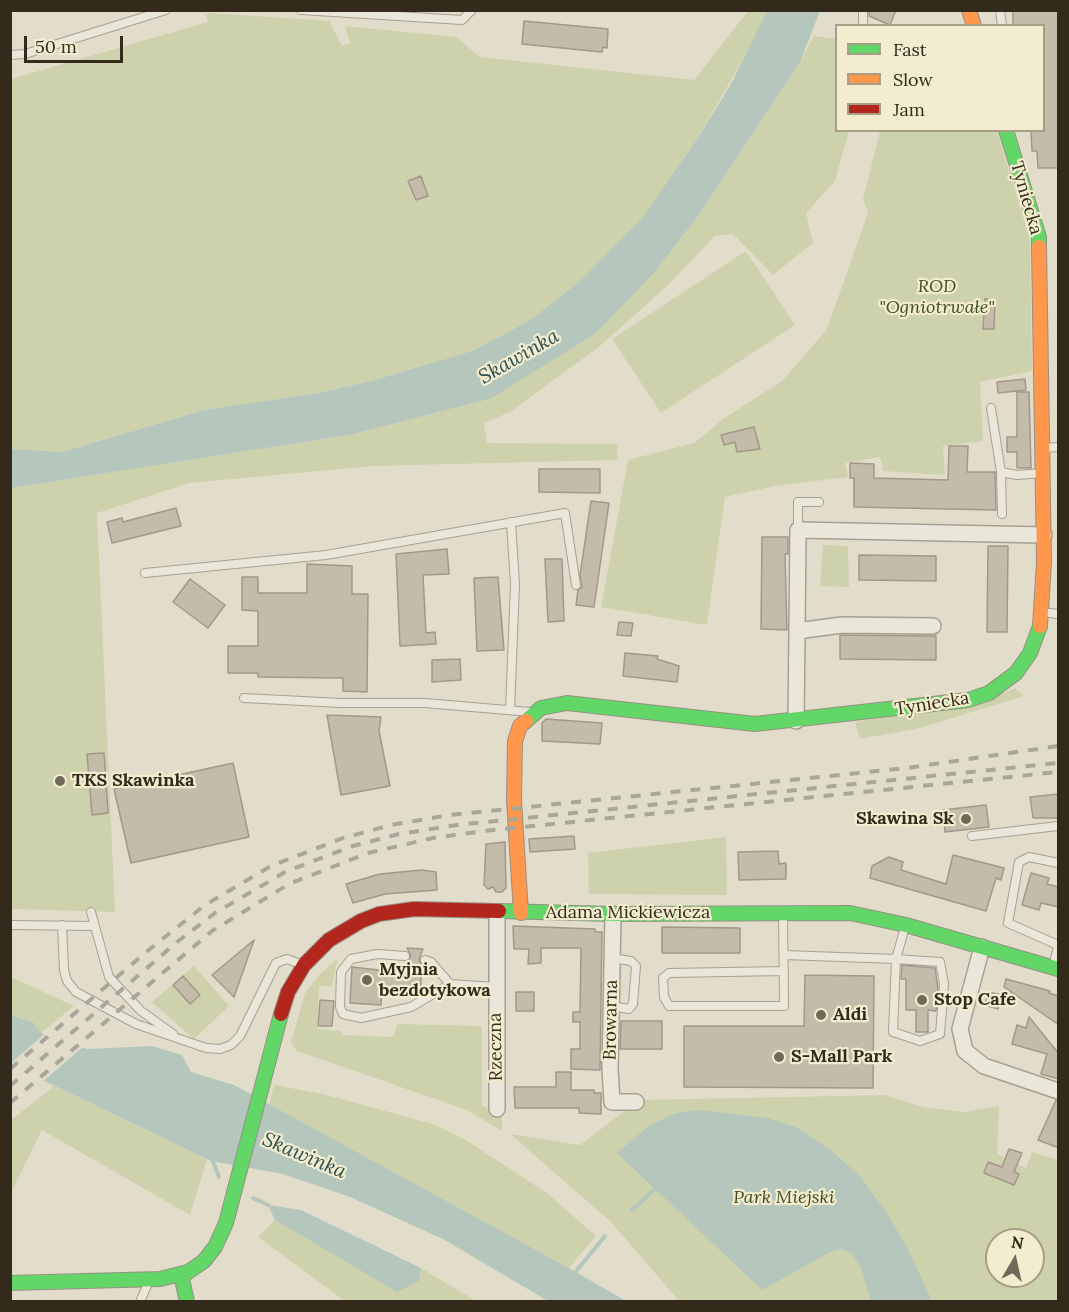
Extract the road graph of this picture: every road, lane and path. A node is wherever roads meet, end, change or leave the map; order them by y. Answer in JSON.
{"nodes":[{"id":1,"x":166,"y":10,"type":"edge"},
{"id":2,"x":301,"y":10,"type":"edge"},
{"id":3,"x":472,"y":10,"type":"edge"},
{"id":4,"x":10,"y":55,"type":"edge"},
{"id":5,"x":1007,"y":132,"type":"edge"},
{"id":6,"x":991,"y":408,"type":"dead end"},
{"id":7,"x":1059,"y":447,"type":"edge"},
{"id":8,"x":1043,"y":448,"type":"junction"},
{"id":9,"x":1001,"y":472,"type":"junction"},
{"id":10,"x":1044,"y":473,"type":"junction"},
{"id":11,"x":819,"y":502,"type":"dead end"},
{"id":12,"x":1002,"y":514,"type":"dead end"},
{"id":13,"x":511,"y":522,"type":"junction"},
{"id":14,"x":798,"y":530,"type":"junction"},
{"id":15,"x":1044,"y":535,"type":"junction"},
{"id":16,"x":145,"y":573,"type":"dead end"},
{"id":17,"x":576,"y":585,"type":"dead end"},
{"id":18,"x":1042,"y":612,"type":"junction"},
{"id":19,"x":1059,"y":614,"type":"edge"},
{"id":20,"x":933,"y":626,"type":"dead end"},
{"id":21,"x":797,"y":631,"type":"junction"},
{"id":22,"x":244,"y":698,"type":"dead end"},
{"id":23,"x":510,"y":710,"type":"junction"},
{"id":24,"x":533,"y":713,"type":"junction"},
{"id":25,"x":796,"y":721,"type":"junction"},
{"id":26,"x":1059,"y":826,"type":"edge"},
{"id":27,"x":972,"y":836,"type":"dead end"},
{"id":28,"x":1059,"y":863,"type":"edge"},
{"id":29,"x":91,"y":912,"type":"dead end"},
{"id":30,"x":497,"y":912,"type":"junction"},
{"id":31,"x":783,"y":912,"type":"junction"},
{"id":32,"x":521,"y":913,"type":"junction"},
{"id":33,"x":613,"y":914,"type":"junction"},
{"id":34,"x":10,"y":925,"type":"edge"},
{"id":35,"x":63,"y":925,"type":"junction"},
{"id":36,"x":906,"y":925,"type":"junction"},
{"id":37,"x":93,"y":926,"type":"junction"},
{"id":38,"x":1059,"y":946,"type":"edge"},
{"id":39,"x":982,"y":947,"type":"junction"},
{"id":40,"x":784,"y":955,"type":"junction"},
{"id":41,"x":405,"y":956,"type":"dead end"},
{"id":42,"x":612,"y":958,"type":"junction"},
{"id":43,"x":896,"y":959,"type":"junction"},
{"id":44,"x":425,"y":960,"type":"dead end"},
{"id":45,"x":304,"y":965,"type":"junction"},
{"id":46,"x":1056,"y":969,"type":"edge"},
{"id":47,"x":784,"y":971,"type":"junction"},
{"id":48,"x":450,"y":984,"type":"junction"},
{"id":49,"x":495,"y":987,"type":"junction"},
{"id":50,"x":610,"y":1006,"type":"junction"},
{"id":51,"x":182,"y":1040,"type":"junction"},
{"id":52,"x":1059,"y":1091,"type":"edge"},
{"id":53,"x":636,"y":1102,"type":"dead end"},
{"id":54,"x":497,"y":1109,"type":"dead end"},
{"id":55,"x":175,"y":1276,"type":"junction"},
{"id":56,"x":150,"y":1280,"type":"junction"},
{"id":57,"x":10,"y":1283,"type":"edge"},
{"id":58,"x":140,"y":1302,"type":"edge"},
{"id":59,"x":173,"y":1302,"type":"edge"},
{"id":60,"x":187,"y":1302,"type":"edge"}],
"edges":[{"from":1,"to":4,"type":"lane"},
{"from":2,"to":3,"type":"lane"},
{"from":5,"to":8,"type":"street","name":"Tyniecka"},
{"from":6,"to":9,"type":"lane"},
{"from":7,"to":8,"type":"lane"},
{"from":8,"to":10,"type":"street","name":"Tyniecka"},
{"from":9,"to":10,"type":"lane"},
{"from":9,"to":12,"type":"lane"},
{"from":10,"to":15,"type":"street","name":"Tyniecka"},
{"from":11,"to":14,"type":"lane"},
{"from":13,"to":16,"type":"lane"},
{"from":13,"to":17,"type":"lane"},
{"from":13,"to":23,"type":"lane"},
{"from":14,"to":15,"type":"street"},
{"from":14,"to":21,"type":"street"},
{"from":15,"to":18,"type":"street","name":"Tyniecka"},
{"from":18,"to":19,"type":"lane"},
{"from":18,"to":25,"type":"street","name":"Tyniecka"},
{"from":20,"to":21,"type":"street"},
{"from":21,"to":25,"type":"street"},
{"from":22,"to":23,"type":"lane"},
{"from":23,"to":24,"type":"lane"},
{"from":24,"to":25,"type":"street","name":"Tyniecka"},
{"from":24,"to":32,"type":"street"},
{"from":26,"to":27,"type":"lane"},
{"from":28,"to":38,"type":"lane"},
{"from":29,"to":37,"type":"lane"},
{"from":30,"to":32,"type":"street","name":"Adama Mickiewicza"},
{"from":30,"to":45,"type":"street","name":"Adama Mickiewicza"},
{"from":30,"to":49,"type":"street","name":"Rzeczna"},
{"from":31,"to":33,"type":"street","name":"Adama Mickiewicza"},
{"from":31,"to":36,"type":"street","name":"Adama Mickiewicza"},
{"from":31,"to":40,"type":"lane"},
{"from":32,"to":33,"type":"street","name":"Adama Mickiewicza"},
{"from":33,"to":42,"type":"street","name":"Browarna"},
{"from":34,"to":35,"type":"lane"},
{"from":35,"to":37,"type":"lane"},
{"from":35,"to":51,"type":"lane"},
{"from":36,"to":39,"type":"street","name":"Adama Mickiewicza"},
{"from":36,"to":43,"type":"lane"},
{"from":37,"to":51,"type":"lane"},
{"from":38,"to":46,"type":"lane"},
{"from":39,"to":46,"type":"street","name":"Adama Mickiewicza"},
{"from":39,"to":52,"type":"street"},
{"from":40,"to":43,"type":"lane"},
{"from":40,"to":47,"type":"lane"},
{"from":41,"to":48,"type":"lane"},
{"from":42,"to":50,"type":"street","name":"Browarna"},
{"from":42,"to":50,"type":"lane"},
{"from":43,"to":43,"type":"lane"},
{"from":44,"to":48,"type":"lane"},
{"from":45,"to":51,"type":"lane"},
{"from":45,"to":55,"type":"street","name":"Adama Mickiewicza"},
{"from":47,"to":47,"type":"lane"},
{"from":48,"to":49,"type":"lane"},
{"from":49,"to":54,"type":"street","name":"Rzeczna"},
{"from":50,"to":53,"type":"street","name":"Browarna"},
{"from":55,"to":56,"type":"street"},
{"from":55,"to":59,"type":"street"},
{"from":55,"to":60,"type":"street"},
{"from":56,"to":57,"type":"street"},
{"from":56,"to":58,"type":"lane"}]}
